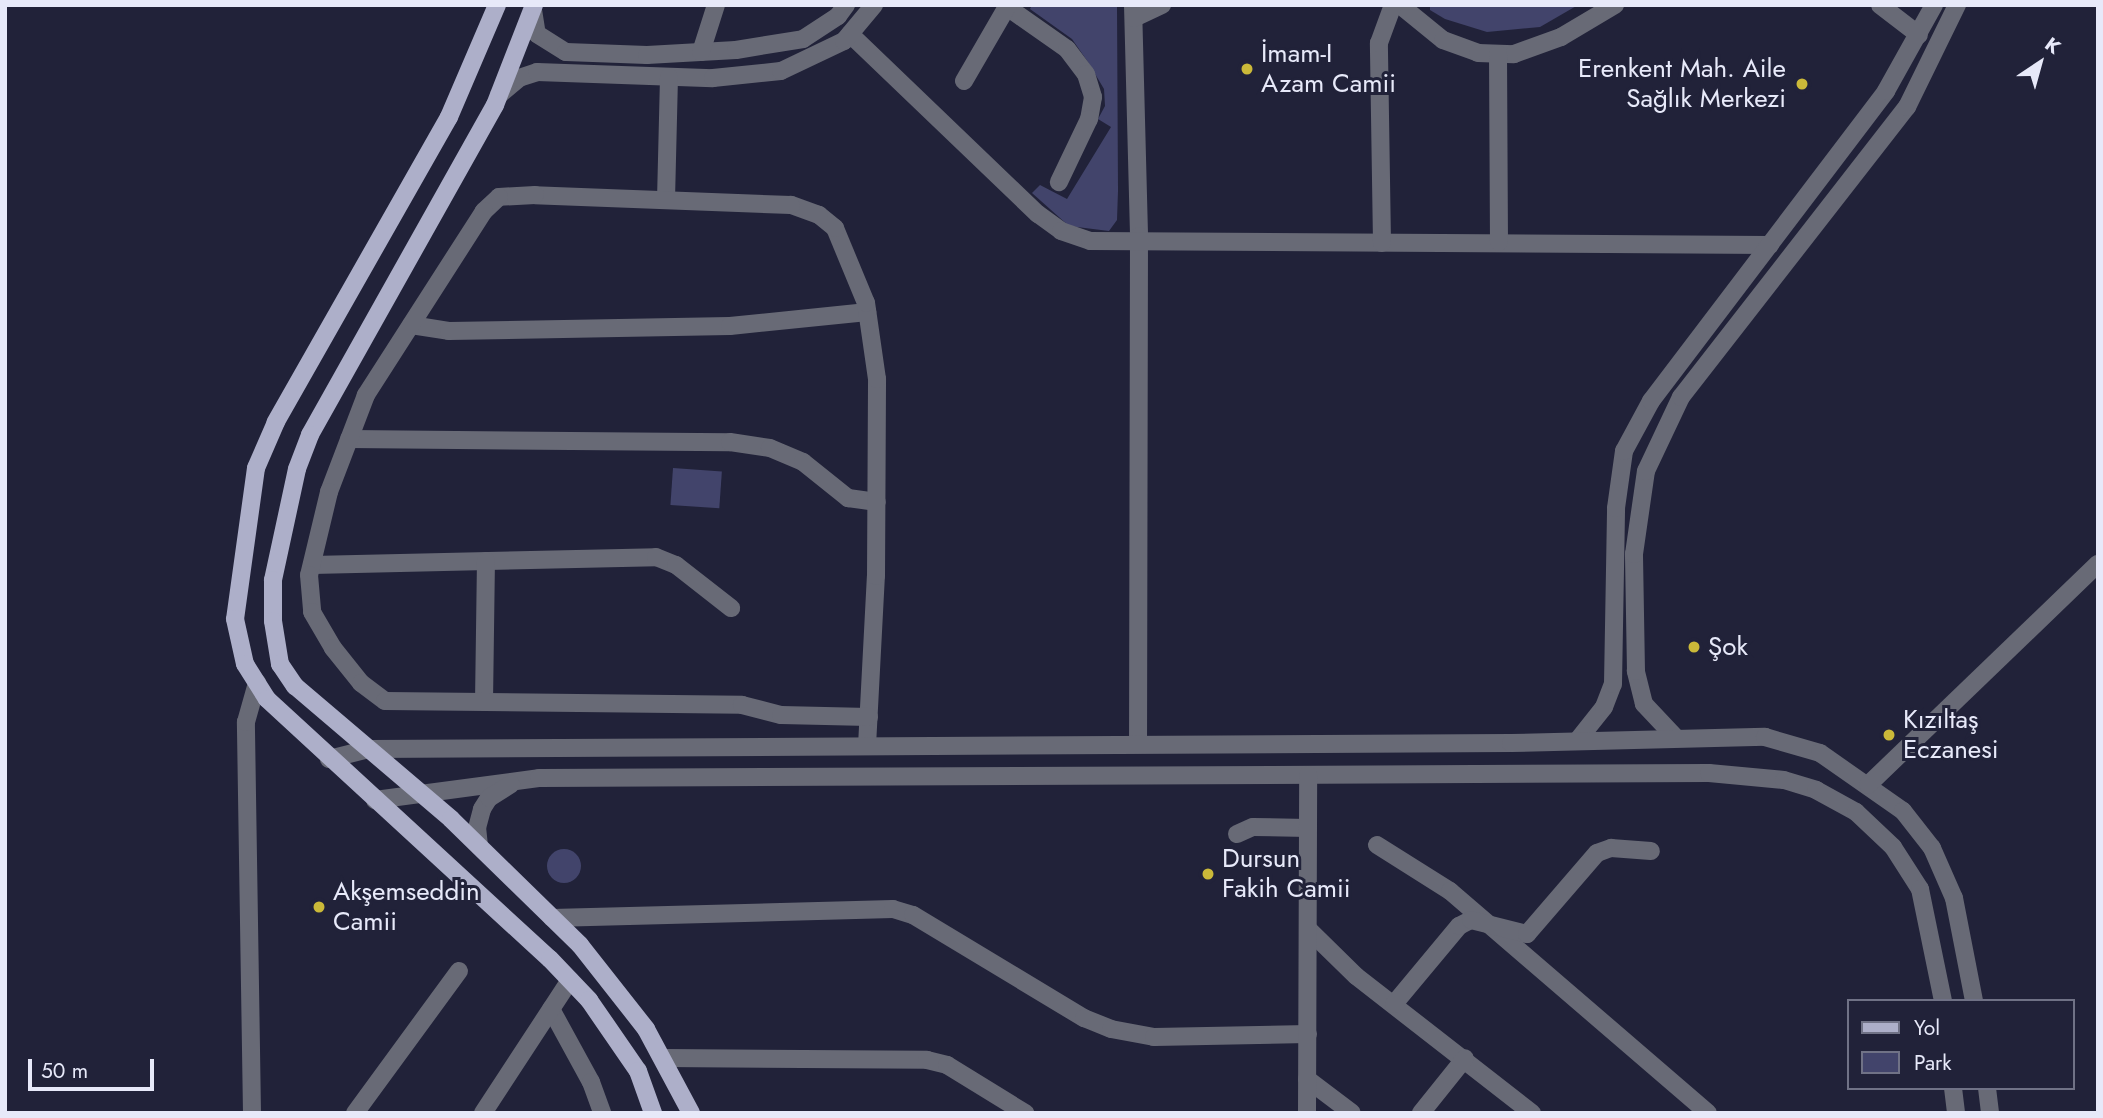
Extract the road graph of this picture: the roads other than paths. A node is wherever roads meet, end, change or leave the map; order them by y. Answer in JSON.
{"nodes":[{"id":1,"x":497,"y":5,"type":"edge"},
{"id":2,"x":716,"y":5,"type":"edge"},
{"id":3,"x":846,"y":5,"type":"edge"},
{"id":4,"x":874,"y":5,"type":"edge"},
{"id":5,"x":1162,"y":5,"type":"edge"},
{"id":6,"x":1393,"y":5,"type":"edge"},
{"id":7,"x":1401,"y":5,"type":"edge"},
{"id":8,"x":1615,"y":5,"type":"edge"},
{"id":9,"x":1880,"y":5,"type":"edge"},
{"id":10,"x":1934,"y":5,"type":"edge"},
{"id":11,"x":1957,"y":5,"type":"edge"},
{"id":12,"x":1007,"y":6,"type":"edge"},
{"id":13,"x":533,"y":8,"type":"edge"},
{"id":14,"x":1133,"y":12,"type":"edge"},
{"id":15,"x":1417,"y":13,"type":"edge"},
{"id":16,"x":850,"y":34,"type":"junction"},
{"id":17,"x":1919,"y":35,"type":"junction"},
{"id":18,"x":701,"y":52,"type":"junction"},
{"id":19,"x":1498,"y":54,"type":"junction"},
{"id":20,"x":669,"y":77,"type":"junction"},
{"id":21,"x":964,"y":80,"type":"dead end"},
{"id":22,"x":499,"y":95,"type":"junction"},
{"id":23,"x":1059,"y":182,"type":"dead end"},
{"id":24,"x":666,"y":200,"type":"junction"},
{"id":25,"x":1499,"y":242,"type":"junction"},
{"id":26,"x":1139,"y":243,"type":"junction"},
{"id":27,"x":1382,"y":243,"type":"junction"},
{"id":28,"x":1770,"y":245,"type":"junction"},
{"id":29,"x":867,"y":312,"type":"junction"},
{"id":30,"x":411,"y":325,"type":"junction"},
{"id":31,"x":349,"y":439,"type":"junction"},
{"id":32,"x":877,"y":502,"type":"junction"},
{"id":33,"x":486,"y":561,"type":"junction"},
{"id":34,"x":2098,"y":564,"type":"edge"},
{"id":35,"x":312,"y":565,"type":"junction"},
{"id":36,"x":731,"y":608,"type":"dead end"},
{"id":37,"x":257,"y":683,"type":"junction"},
{"id":38,"x":484,"y":702,"type":"junction"},
{"id":39,"x":869,"y":717,"type":"junction"},
{"id":40,"x":1676,"y":738,"type":"junction"},
{"id":41,"x":1577,"y":741,"type":"junction"},
{"id":42,"x":1138,"y":744,"type":"junction"},
{"id":43,"x":867,"y":746,"type":"junction"},
{"id":44,"x":369,"y":748,"type":"junction"},
{"id":45,"x":329,"y":759,"type":"junction"},
{"id":46,"x":1308,"y":775,"type":"junction"},
{"id":47,"x":517,"y":780,"type":"junction"},
{"id":48,"x":1868,"y":785,"type":"junction"},
{"id":49,"x":421,"y":793,"type":"junction"},
{"id":50,"x":375,"y":800,"type":"junction"},
{"id":51,"x":1308,"y":828,"type":"junction"},
{"id":52,"x":1237,"y":834,"type":"dead end"},
{"id":53,"x":1377,"y":845,"type":"dead end"},
{"id":54,"x":479,"y":846,"type":"junction"},
{"id":55,"x":1651,"y":850,"type":"dead end"},
{"id":56,"x":552,"y":918,"type":"junction"},
{"id":57,"x":1483,"y":923,"type":"junction"},
{"id":58,"x":1308,"y":929,"type":"junction"},
{"id":59,"x":459,"y":971,"type":"dead end"},
{"id":60,"x":570,"y":980,"type":"junction"},
{"id":61,"x":1943,"y":999,"type":"edge"},
{"id":62,"x":1974,"y":999,"type":"edge"},
{"id":63,"x":1394,"y":1004,"type":"junction"},
{"id":64,"x":551,"y":1009,"type":"junction"},
{"id":65,"x":1308,"y":1034,"type":"junction"},
{"id":66,"x":664,"y":1058,"type":"junction"},
{"id":67,"x":1465,"y":1059,"type":"junction"},
{"id":68,"x":1307,"y":1079,"type":"junction"},
{"id":69,"x":1953,"y":1090,"type":"edge"},
{"id":70,"x":1987,"y":1090,"type":"edge"},
{"id":71,"x":1023,"y":1112,"type":"edge"},
{"id":72,"x":252,"y":1113,"type":"edge"},
{"id":73,"x":355,"y":1113,"type":"edge"},
{"id":74,"x":483,"y":1113,"type":"edge"},
{"id":75,"x":602,"y":1113,"type":"edge"},
{"id":76,"x":653,"y":1113,"type":"edge"},
{"id":77,"x":691,"y":1113,"type":"edge"},
{"id":78,"x":1307,"y":1113,"type":"edge"},
{"id":79,"x":1352,"y":1113,"type":"edge"},
{"id":80,"x":1421,"y":1113,"type":"edge"},
{"id":81,"x":1532,"y":1113,"type":"edge"},
{"id":82,"x":1708,"y":1113,"type":"edge"},
{"id":83,"x":1956,"y":1113,"type":"edge"},
{"id":84,"x":1990,"y":1113,"type":"edge"}],
"edges":[{"from":1,"to":37,"type":"main road"},
{"from":2,"to":18,"type":"street"},
{"from":3,"to":18,"type":"street"},
{"from":4,"to":16,"type":"street"},
{"from":5,"to":14,"type":"street"},
{"from":6,"to":27,"type":"street"},
{"from":7,"to":15,"type":"street"},
{"from":8,"to":19,"type":"street"},
{"from":9,"to":17,"type":"street"},
{"from":10,"to":17,"type":"street"},
{"from":11,"to":40,"type":"street"},
{"from":12,"to":21,"type":"street"},
{"from":12,"to":23,"type":"street"},
{"from":13,"to":18,"type":"street"},
{"from":13,"to":22,"type":"main road"},
{"from":14,"to":26,"type":"street"},
{"from":15,"to":19,"type":"street"},
{"from":16,"to":20,"type":"street"},
{"from":16,"to":26,"type":"street"},
{"from":17,"to":28,"type":"street"},
{"from":19,"to":25,"type":"street"},
{"from":20,"to":22,"type":"street"},
{"from":20,"to":24,"type":"street"},
{"from":22,"to":44,"type":"main road"},
{"from":24,"to":29,"type":"street"},
{"from":24,"to":30,"type":"street"},
{"from":25,"to":27,"type":"street"},
{"from":25,"to":28,"type":"street"},
{"from":26,"to":27,"type":"street"},
{"from":26,"to":42,"type":"street"},
{"from":28,"to":41,"type":"street"},
{"from":29,"to":30,"type":"street"},
{"from":29,"to":32,"type":"street"},
{"from":30,"to":31,"type":"street"},
{"from":31,"to":32,"type":"street"},
{"from":31,"to":35,"type":"street"},
{"from":32,"to":39,"type":"street"},
{"from":33,"to":35,"type":"street"},
{"from":33,"to":36,"type":"street"},
{"from":33,"to":38,"type":"street"},
{"from":34,"to":48,"type":"street"},
{"from":35,"to":38,"type":"street"},
{"from":37,"to":45,"type":"main road"},
{"from":37,"to":72,"type":"street"},
{"from":38,"to":39,"type":"street"},
{"from":39,"to":43,"type":"street"},
{"from":40,"to":41,"type":"street"},
{"from":40,"to":48,"type":"street"},
{"from":41,"to":42,"type":"street"},
{"from":42,"to":43,"type":"street"},
{"from":43,"to":44,"type":"street"},
{"from":44,"to":45,"type":"street"},
{"from":44,"to":49,"type":"main road"},
{"from":45,"to":50,"type":"main road"},
{"from":46,"to":47,"type":"street"},
{"from":46,"to":51,"type":"street"},
{"from":46,"to":61,"type":"street"},
{"from":47,"to":49,"type":"street"},
{"from":47,"to":54,"type":"street"},
{"from":48,"to":62,"type":"street"},
{"from":49,"to":50,"type":"street"},
{"from":49,"to":54,"type":"main road"},
{"from":50,"to":60,"type":"main road"},
{"from":51,"to":52,"type":"street"},
{"from":51,"to":58,"type":"street"},
{"from":53,"to":57,"type":"street"},
{"from":54,"to":56,"type":"main road"},
{"from":55,"to":57,"type":"street"},
{"from":56,"to":65,"type":"street"},
{"from":56,"to":66,"type":"main road"},
{"from":57,"to":63,"type":"street"},
{"from":57,"to":82,"type":"street"},
{"from":58,"to":63,"type":"street"},
{"from":58,"to":65,"type":"street"},
{"from":59,"to":73,"type":"street"},
{"from":60,"to":64,"type":"street"},
{"from":60,"to":76,"type":"main road"},
{"from":63,"to":67,"type":"street"},
{"from":64,"to":74,"type":"street"},
{"from":64,"to":75,"type":"street"},
{"from":65,"to":68,"type":"street"},
{"from":66,"to":71,"type":"street"},
{"from":66,"to":77,"type":"main road"},
{"from":67,"to":80,"type":"street"},
{"from":67,"to":81,"type":"street"},
{"from":68,"to":78,"type":"street"},
{"from":68,"to":79,"type":"street"},
{"from":69,"to":83,"type":"street"},
{"from":70,"to":84,"type":"street"}]}
